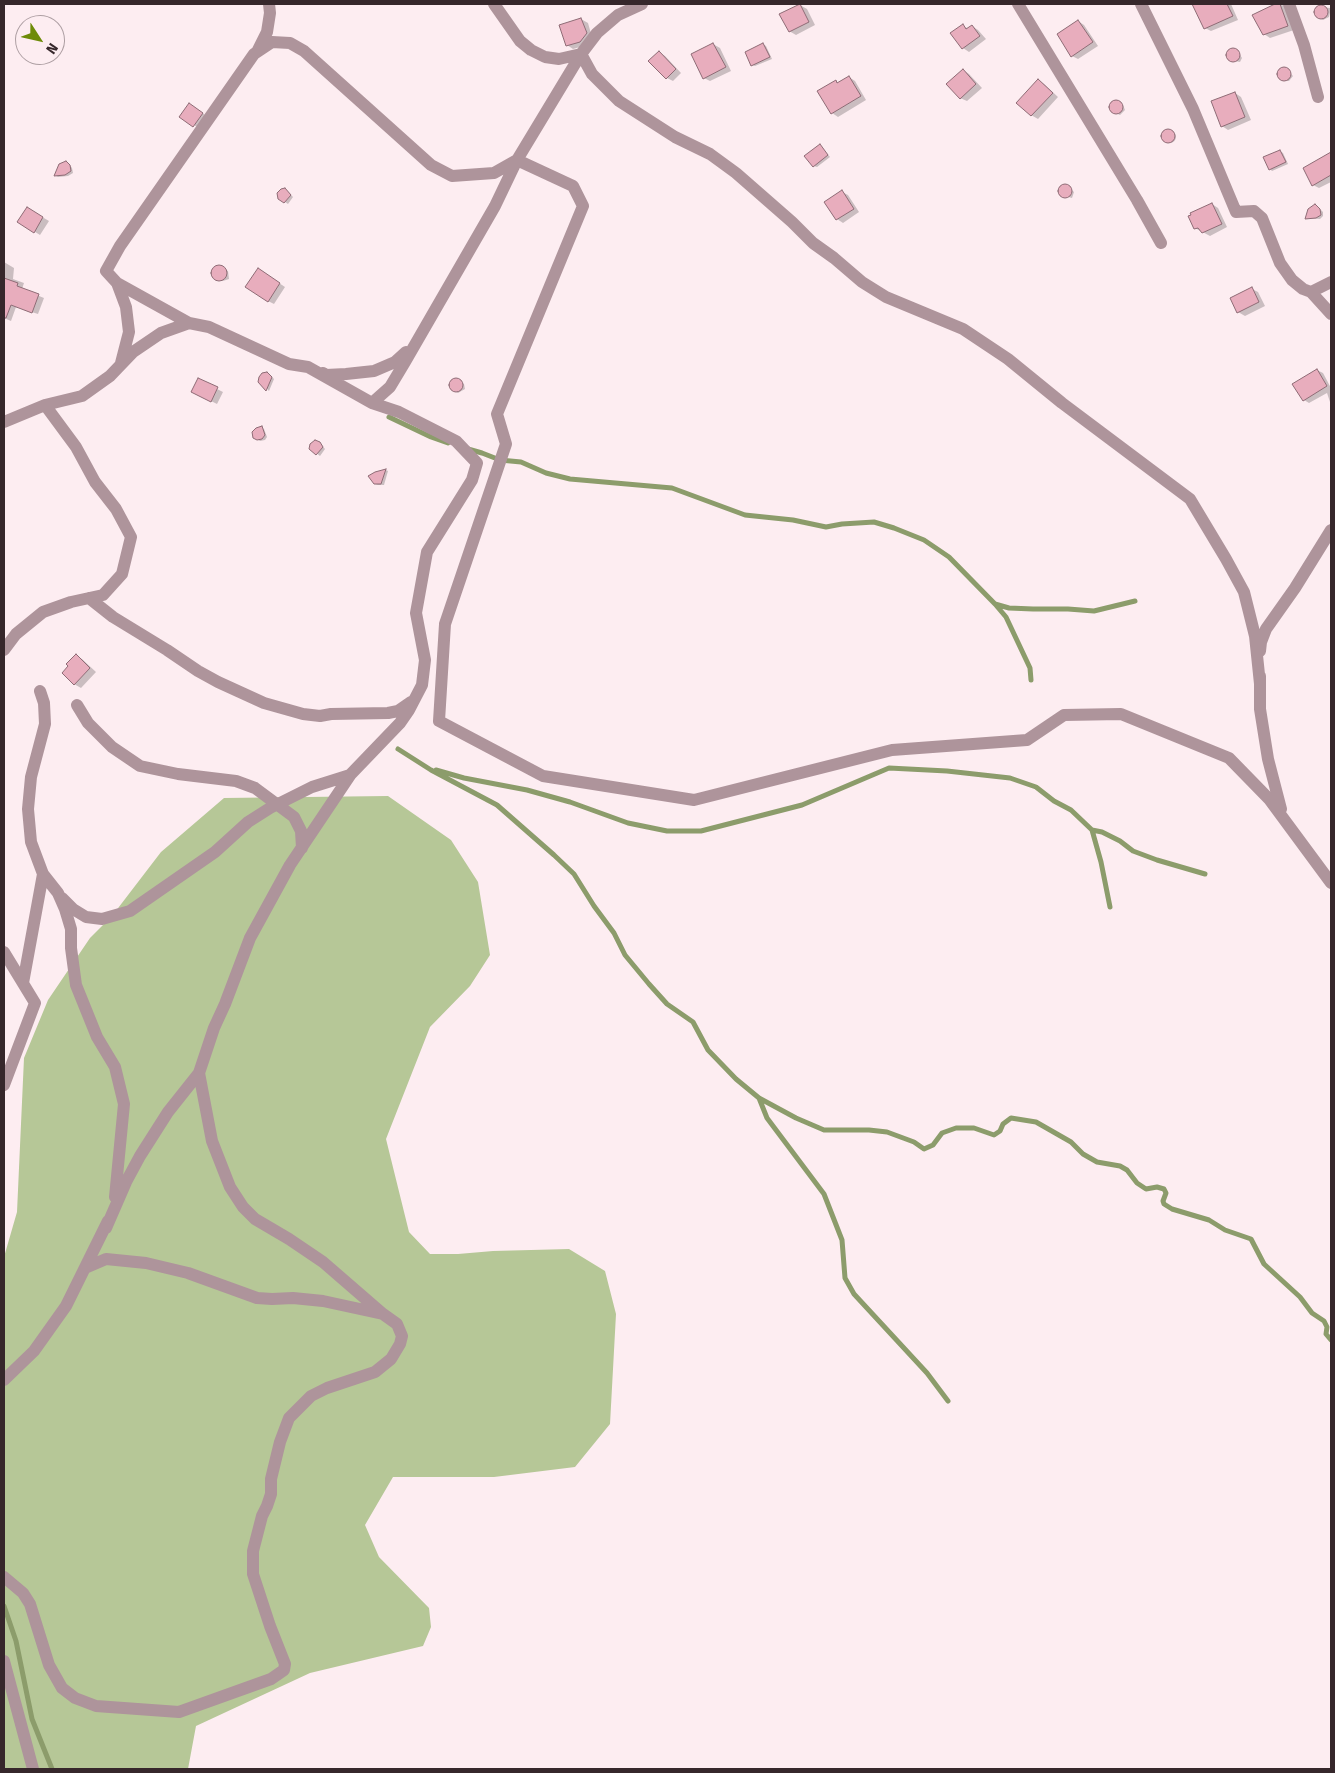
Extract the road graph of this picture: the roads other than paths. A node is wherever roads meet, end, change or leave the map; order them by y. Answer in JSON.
{"nodes":[{"id":1,"x":269,"y":4,"type":"edge"},
{"id":2,"x":494,"y":4,"type":"edge"},
{"id":3,"x":642,"y":4,"type":"edge"},
{"id":4,"x":1018,"y":4,"type":"edge"},
{"id":5,"x":1141,"y":4,"type":"edge"},
{"id":6,"x":1289,"y":4,"type":"edge"},
{"id":7,"x":619,"y":9,"type":"edge"},
{"id":8,"x":257,"y":52,"type":"junction"},
{"id":9,"x":581,"y":54,"type":"junction"},
{"id":10,"x":1318,"y":97,"type":"dead end"},
{"id":11,"x":517,"y":160,"type":"junction"},
{"id":12,"x":1161,"y":244,"type":"dead end"},
{"id":13,"x":1331,"y":282,"type":"edge"},
{"id":14,"x":117,"y":283,"type":"junction"},
{"id":15,"x":1311,"y":292,"type":"junction"},
{"id":16,"x":1331,"y":314,"type":"edge"},
{"id":17,"x":189,"y":323,"type":"junction"},
{"id":18,"x":417,"y":341,"type":"junction"},
{"id":19,"x":120,"y":365,"type":"junction"},
{"id":20,"x":308,"y":367,"type":"junction"},
{"id":21,"x":372,"y":403,"type":"junction"},
{"id":22,"x":45,"y":405,"type":"junction"},
{"id":23,"x":4,"y":422,"type":"edge"},
{"id":24,"x":1331,"y":530,"type":"edge"},
{"id":25,"x":89,"y":598,"type":"junction"},
{"id":26,"x":4,"y":650,"type":"edge"},
{"id":27,"x":1260,"y":684,"type":"junction"},
{"id":28,"x":40,"y":692,"type":"dead end"},
{"id":29,"x":415,"y":699,"type":"junction"},
{"id":30,"x":77,"y":705,"type":"dead end"},
{"id":31,"x":350,"y":775,"type":"junction"},
{"id":32,"x":278,"y":804,"type":"junction"},
{"id":33,"x":1283,"y":816,"type":"junction"},
{"id":34,"x":302,"y":848,"type":"junction"},
{"id":35,"x":43,"y":874,"type":"junction"},
{"id":36,"x":1331,"y":882,"type":"edge"},
{"id":37,"x":58,"y":893,"type":"junction"},
{"id":38,"x":4,"y":952,"type":"edge"},
{"id":39,"x":23,"y":983,"type":"junction"},
{"id":40,"x":199,"y":1073,"type":"junction"},
{"id":41,"x":4,"y":1085,"type":"edge"},
{"id":42,"x":106,"y":1228,"type":"junction"},
{"id":43,"x":85,"y":1268,"type":"junction"},
{"id":44,"x":383,"y":1314,"type":"junction"},
{"id":45,"x":4,"y":1380,"type":"edge"},
{"id":46,"x":4,"y":1577,"type":"edge"},
{"id":47,"x":4,"y":1661,"type":"edge"},
{"id":48,"x":33,"y":1769,"type":"edge"}],
"edges":[{"from":1,"to":8,"type":"street"},
{"from":2,"to":9,"type":"street"},
{"from":3,"to":7,"type":"street"},
{"from":4,"to":12,"type":"street"},
{"from":5,"to":15,"type":"street"},
{"from":6,"to":10,"type":"street"},
{"from":7,"to":9,"type":"street"},
{"from":8,"to":11,"type":"street"},
{"from":8,"to":14,"type":"street"},
{"from":9,"to":11,"type":"street"},
{"from":9,"to":27,"type":"street"},
{"from":11,"to":18,"type":"street"},
{"from":11,"to":33,"type":"street"},
{"from":13,"to":15,"type":"street"},
{"from":14,"to":17,"type":"street"},
{"from":14,"to":19,"type":"street"},
{"from":15,"to":16,"type":"street"},
{"from":17,"to":19,"type":"street"},
{"from":17,"to":20,"type":"street"},
{"from":18,"to":20,"type":"street"},
{"from":18,"to":21,"type":"street"},
{"from":19,"to":22,"type":"street"},
{"from":20,"to":21,"type":"street"},
{"from":21,"to":29,"type":"street"},
{"from":22,"to":23,"type":"street"},
{"from":22,"to":25,"type":"street"},
{"from":24,"to":27,"type":"street"},
{"from":25,"to":26,"type":"street"},
{"from":25,"to":29,"type":"street"},
{"from":27,"to":33,"type":"street"},
{"from":28,"to":35,"type":"street"},
{"from":29,"to":31,"type":"street"},
{"from":30,"to":32,"type":"street"},
{"from":31,"to":32,"type":"street"},
{"from":31,"to":34,"type":"street"},
{"from":32,"to":34,"type":"street"},
{"from":32,"to":37,"type":"street"},
{"from":33,"to":36,"type":"street"},
{"from":34,"to":40,"type":"street"},
{"from":35,"to":37,"type":"street"},
{"from":35,"to":39,"type":"street"},
{"from":37,"to":42,"type":"street"},
{"from":38,"to":39,"type":"street"},
{"from":39,"to":41,"type":"street"},
{"from":40,"to":42,"type":"street"},
{"from":40,"to":44,"type":"street"},
{"from":42,"to":43,"type":"street"},
{"from":43,"to":44,"type":"street"},
{"from":43,"to":45,"type":"street"},
{"from":44,"to":46,"type":"street"},
{"from":47,"to":48,"type":"street"}]}
